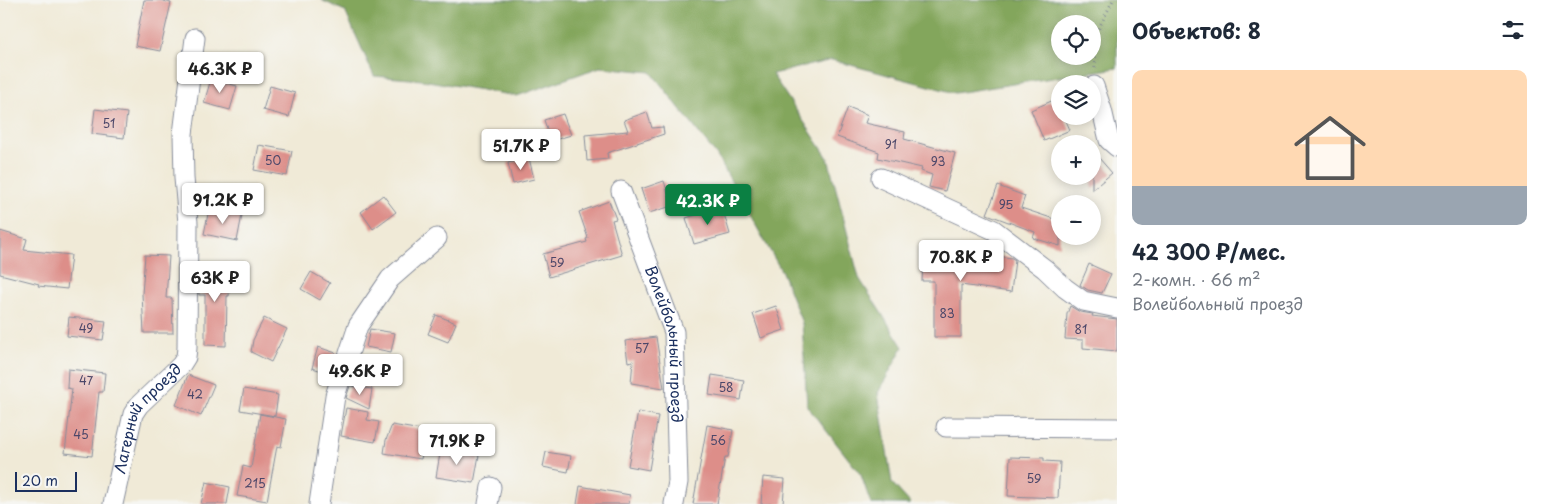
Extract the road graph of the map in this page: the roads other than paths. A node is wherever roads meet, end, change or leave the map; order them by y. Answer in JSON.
{"nodes":[{"id":1,"x":195,"y":38,"type":"dead end"},
{"id":2,"x":1101,"y":107,"type":"edge"},
{"id":3,"x":1117,"y":147,"type":"edge"},
{"id":4,"x":882,"y":178,"type":"dead end"},
{"id":5,"x":621,"y":191,"type":"dead end"},
{"id":6,"x":437,"y":238,"type":"dead end"},
{"id":7,"x":1117,"y":308,"type":"edge"},
{"id":8,"x":946,"y":427,"type":"dead end"},
{"id":9,"x":1117,"y":428,"type":"edge"},
{"id":10,"x":113,"y":504,"type":"edge"},
{"id":11,"x":319,"y":504,"type":"edge"},
{"id":12,"x":674,"y":504,"type":"edge"}],
"edges":[{"from":1,"to":10,"type":"street","name":"Лагерный проезд"},
{"from":2,"to":3,"type":"street"},
{"from":4,"to":7,"type":"street"},
{"from":5,"to":12,"type":"street","name":"Волейбольный проезд"},
{"from":6,"to":11,"type":"street"},
{"from":8,"to":9,"type":"street"}]}
